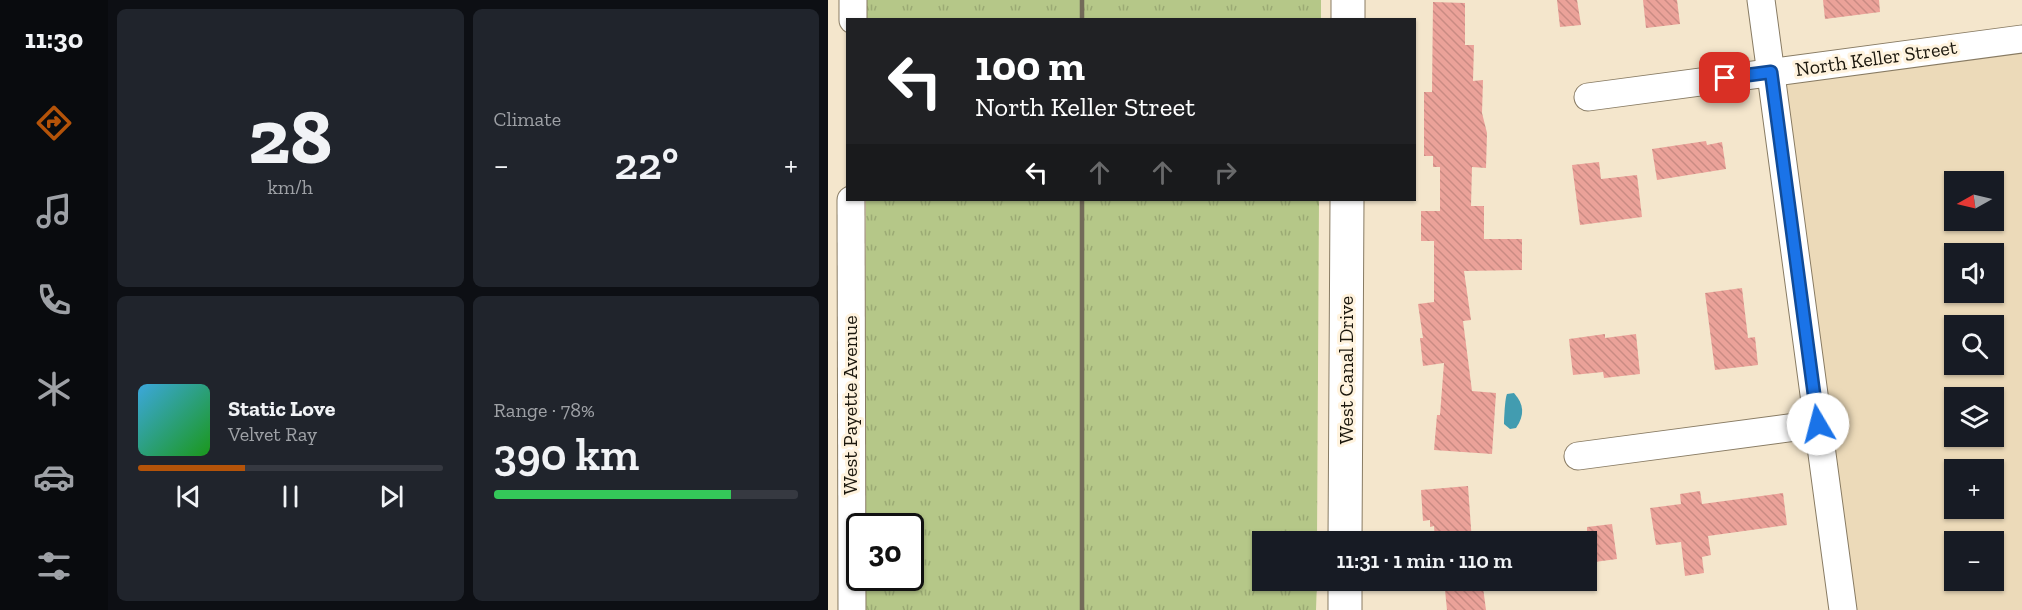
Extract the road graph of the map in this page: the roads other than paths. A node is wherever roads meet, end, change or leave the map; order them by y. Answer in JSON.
{"nodes":[{"id":1,"x":853,"y":0,"type":"edge"},
{"id":2,"x":1348,"y":0,"type":"edge"},
{"id":3,"x":1761,"y":0,"type":"edge"},
{"id":4,"x":853,"y":18,"type":"edge"},
{"id":5,"x":1348,"y":18,"type":"edge"},
{"id":6,"x":2022,"y":39,"type":"edge"},
{"id":7,"x":1771,"y":72,"type":"junction"},
{"id":8,"x":1588,"y":97,"type":"dead end"},
{"id":9,"x":850,"y":201,"type":"edge"},
{"id":10,"x":1347,"y":201,"type":"edge"},
{"id":11,"x":839,"y":292,"type":"edge"},
{"id":12,"x":1818,"y":424,"type":"junction"},
{"id":13,"x":1578,"y":456,"type":"dead end"},
{"id":14,"x":1345,"y":531,"type":"edge"},
{"id":15,"x":1345,"y":591,"type":"edge"},
{"id":16,"x":852,"y":610,"type":"edge"},
{"id":17,"x":1345,"y":610,"type":"edge"},
{"id":18,"x":1843,"y":610,"type":"edge"}],
"edges":[{"from":1,"to":4,"type":"street"},
{"from":2,"to":5,"type":"street"},
{"from":3,"to":7,"type":"street"},
{"from":6,"to":7,"type":"street","name":"North Keller Street"},
{"from":7,"to":8,"type":"street","name":"North Keller Street"},
{"from":7,"to":12,"type":"street"},
{"from":9,"to":11,"type":"street","name":"West Payette Avenue"},
{"from":10,"to":14,"type":"street","name":"West Canal Drive"},
{"from":11,"to":16,"type":"street","name":"West Payette Avenue"},
{"from":12,"to":13,"type":"street"},
{"from":12,"to":18,"type":"street"},
{"from":15,"to":17,"type":"street"}]}
